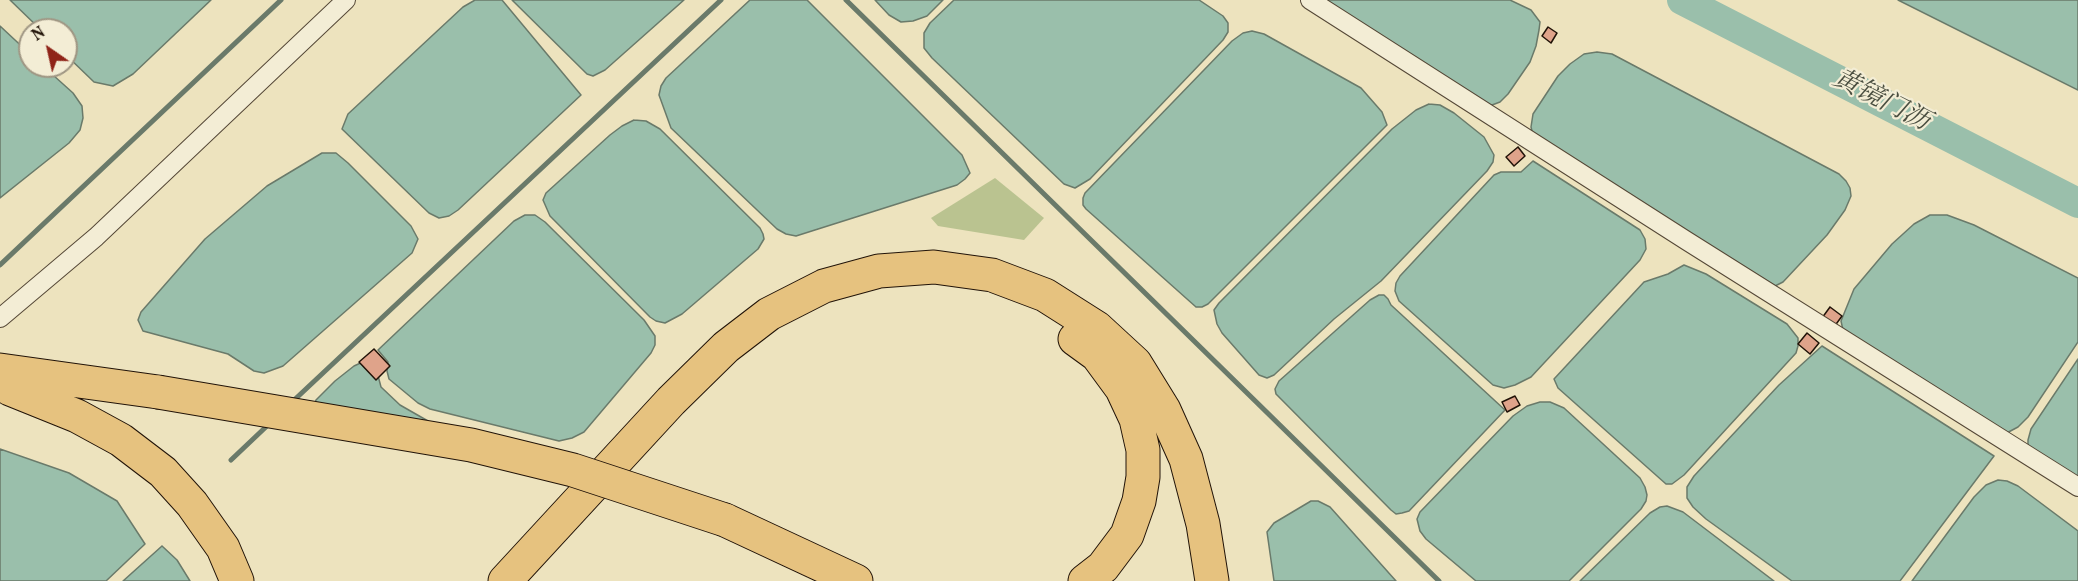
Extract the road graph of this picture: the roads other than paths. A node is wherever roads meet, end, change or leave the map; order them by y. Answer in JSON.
{"nodes":[{"id":1,"x":346,"y":0,"type":"edge"},
{"id":2,"x":1310,"y":0,"type":"edge"},
{"id":3,"x":0,"y":318,"type":"edge"},
{"id":4,"x":3,"y":382,"type":"edge"},
{"id":5,"x":156,"y":402,"type":"junction"},
{"id":6,"x":2078,"y":487,"type":"edge"},
{"id":7,"x":237,"y":581,"type":"edge"},
{"id":8,"x":505,"y":581,"type":"edge"},
{"id":9,"x":531,"y":581,"type":"edge"},
{"id":10,"x":828,"y":581,"type":"edge"},
{"id":11,"x":856,"y":581,"type":"edge"},
{"id":12,"x":1085,"y":581,"type":"edge"},
{"id":13,"x":1212,"y":581,"type":"edge"}],
"edges":[{"from":1,"to":3,"type":"street"},
{"from":2,"to":6,"type":"street"},
{"from":4,"to":5,"type":"highway"},
{"from":4,"to":7,"type":"highway"},
{"from":5,"to":10,"type":"highway"},
{"from":5,"to":11,"type":"highway","bridge":true},
{"from":8,"to":13,"type":"highway"},
{"from":9,"to":12,"type":"highway"}]}
